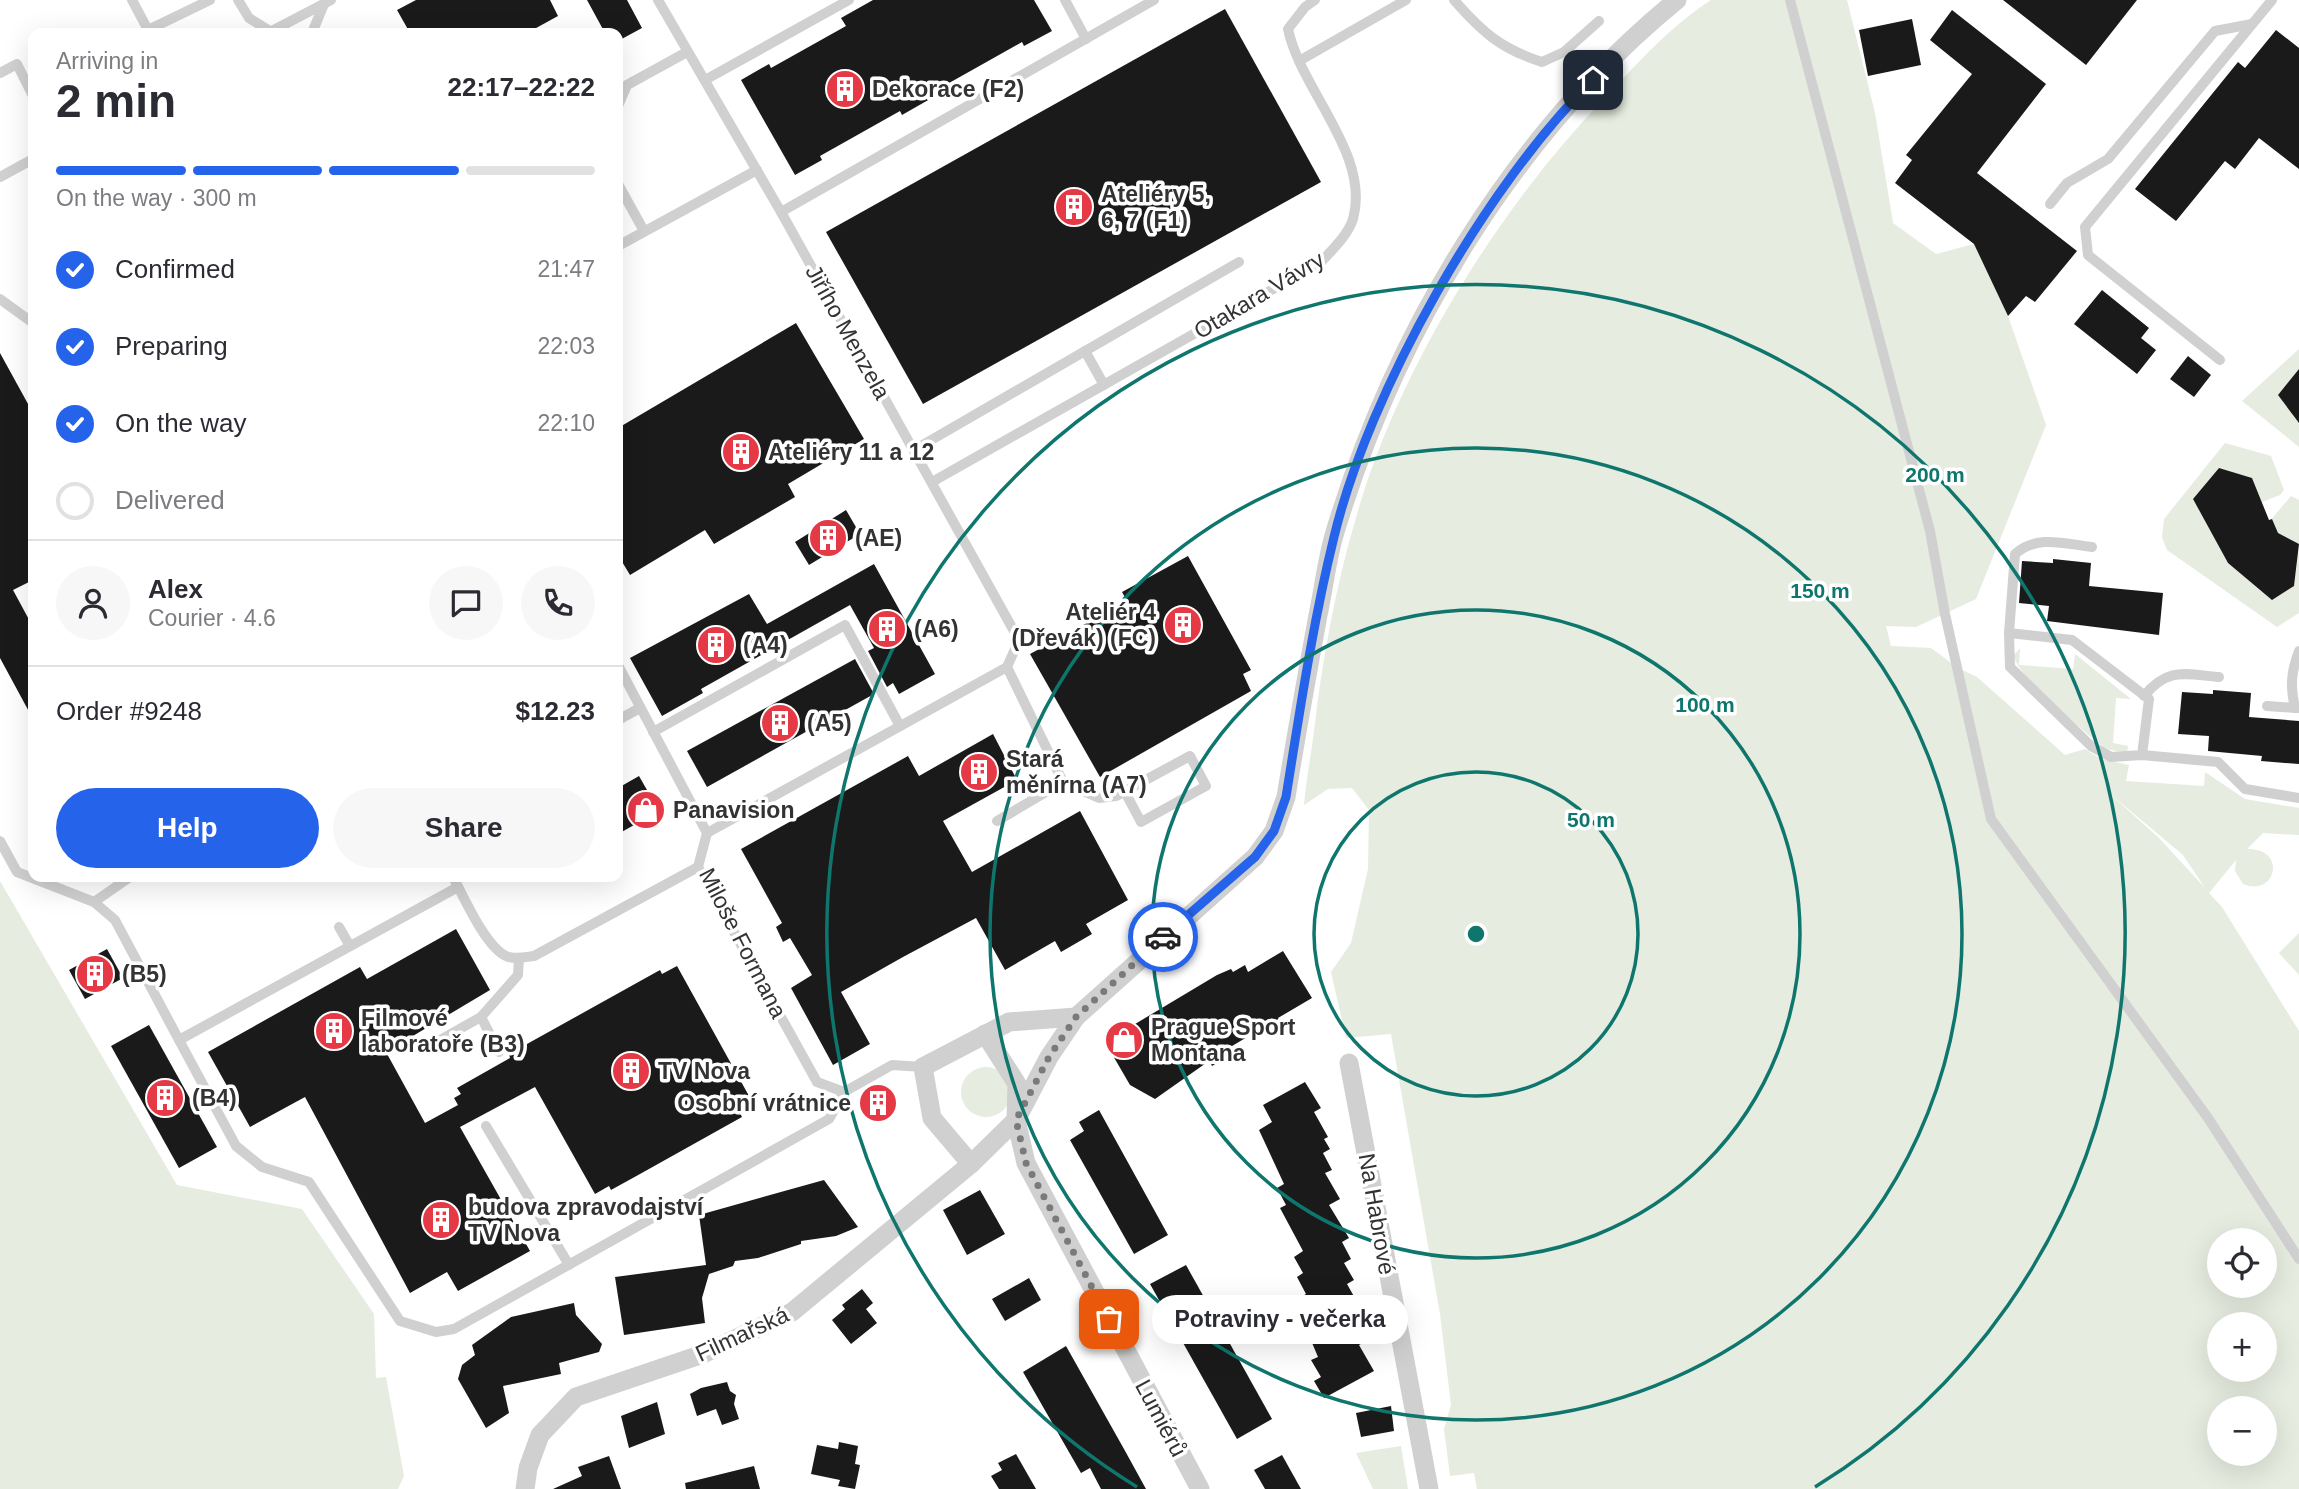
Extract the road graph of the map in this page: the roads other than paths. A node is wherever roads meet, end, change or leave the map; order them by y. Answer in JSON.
{"nodes":[{"id":1,"x":132,"y":0,"type":"edge"},
{"id":2,"x":211,"y":0,"type":"edge"},
{"id":3,"x":238,"y":0,"type":"edge"},
{"id":4,"x":658,"y":0,"type":"edge"},
{"id":5,"x":849,"y":0,"type":"edge"},
{"id":6,"x":1065,"y":0,"type":"edge"},
{"id":7,"x":1154,"y":0,"type":"edge"},
{"id":8,"x":1315,"y":0,"type":"edge"},
{"id":9,"x":1406,"y":0,"type":"edge"},
{"id":10,"x":1454,"y":0,"type":"edge"},
{"id":11,"x":1677,"y":0,"type":"edge"},
{"id":12,"x":1790,"y":0,"type":"edge"},
{"id":13,"x":2272,"y":0,"type":"edge"},
{"id":14,"x":329,"y":1,"type":"edge"},
{"id":15,"x":1392,"y":4,"type":"edge"},
{"id":16,"x":1599,"y":21,"type":"dead end"},
{"id":17,"x":2252,"y":24,"type":"junction"},
{"id":18,"x":147,"y":28,"type":"edge"},
{"id":19,"x":152,"y":28,"type":"edge"},
{"id":20,"x":264,"y":28,"type":"edge"},
{"id":21,"x":280,"y":28,"type":"edge"},
{"id":22,"x":315,"y":28,"type":"edge"},
{"id":23,"x":1086,"y":39,"type":"junction"},
{"id":24,"x":687,"y":52,"type":"junction"},
{"id":25,"x":1299,"y":61,"type":"junction"},
{"id":26,"x":0,"y":73,"type":"edge"},
{"id":27,"x":705,"y":80,"type":"junction"},
{"id":28,"x":28,"y":86,"type":"edge"},
{"id":29,"x":623,"y":94,"type":"edge"},
{"id":30,"x":28,"y":162,"type":"edge"},
{"id":31,"x":757,"y":170,"type":"junction"},
{"id":32,"x":0,"y":177,"type":"edge"},
{"id":33,"x":623,"y":193,"type":"edge"},
{"id":34,"x":2050,"y":204,"type":"dead end"},
{"id":35,"x":781,"y":212,"type":"junction"},
{"id":36,"x":644,"y":231,"type":"junction"},
{"id":37,"x":623,"y":243,"type":"edge"},
{"id":38,"x":1238,"y":262,"type":"dead end"},
{"id":39,"x":0,"y":299,"type":"edge"},
{"id":40,"x":28,"y":319,"type":"edge"},
{"id":41,"x":1085,"y":351,"type":"junction"},
{"id":42,"x":2220,"y":360,"type":"dead end"},
{"id":43,"x":1104,"y":385,"type":"junction"},
{"id":44,"x":914,"y":450,"type":"junction"},
{"id":45,"x":932,"y":482,"type":"junction"},
{"id":46,"x":2092,"y":547,"type":"dead end"},
{"id":47,"x":2009,"y":633,"type":"junction"},
{"id":48,"x":2299,"y":652,"type":"edge"},
{"id":49,"x":1007,"y":667,"type":"junction"},
{"id":50,"x":623,"y":675,"type":"edge"},
{"id":51,"x":2219,"y":677,"type":"dead end"},
{"id":52,"x":2144,"y":696,"type":"junction"},
{"id":53,"x":2267,"y":706,"type":"dead end"},
{"id":54,"x":640,"y":708,"type":"junction"},
{"id":55,"x":2297,"y":708,"type":"edge"},
{"id":56,"x":623,"y":717,"type":"edge"},
{"id":57,"x":900,"y":726,"type":"junction"},
{"id":58,"x":653,"y":732,"type":"junction"},
{"id":59,"x":2142,"y":755,"type":"junction"},
{"id":60,"x":1063,"y":782,"type":"junction"},
{"id":61,"x":1125,"y":792,"type":"junction"},
{"id":62,"x":2299,"y":797,"type":"edge"},
{"id":63,"x":997,"y":821,"type":"dead end"},
{"id":64,"x":707,"y":833,"type":"junction"},
{"id":65,"x":0,"y":841,"type":"edge"},
{"id":66,"x":698,"y":867,"type":"junction"},
{"id":67,"x":28,"y":876,"type":"edge"},
{"id":68,"x":43,"y":882,"type":"edge"},
{"id":69,"x":123,"y":882,"type":"edge"},
{"id":70,"x":456,"y":882,"type":"edge"},
{"id":71,"x":94,"y":902,"type":"junction"},
{"id":72,"x":339,"y":927,"type":"dead end"},
{"id":73,"x":350,"y":946,"type":"junction"},
{"id":74,"x":519,"y":958,"type":"junction"},
{"id":75,"x":481,"y":1017,"type":"junction"},
{"id":76,"x":1076,"y":1017,"type":"junction"},
{"id":77,"x":985,"y":1034,"type":"junction"},
{"id":78,"x":179,"y":1040,"type":"junction"},
{"id":79,"x":433,"y":1044,"type":"dead end"},
{"id":80,"x":499,"y":1052,"type":"dead end"},
{"id":81,"x":1349,"y":1063,"type":"dead end"},
{"id":82,"x":923,"y":1067,"type":"junction"},
{"id":83,"x":844,"y":1092,"type":"junction"},
{"id":84,"x":1016,"y":1120,"type":"junction"},
{"id":85,"x":486,"y":1126,"type":"dead end"},
{"id":86,"x":971,"y":1164,"type":"junction"},
{"id":87,"x":2299,"y":1259,"type":"edge"},
{"id":88,"x":569,"y":1265,"type":"junction"},
{"id":89,"x":525,"y":1489,"type":"edge"},
{"id":90,"x":1200,"y":1489,"type":"edge"},
{"id":91,"x":1429,"y":1489,"type":"edge"}],
"edges":[{"from":1,"to":18,"type":"lane"},
{"from":2,"to":19,"type":"lane"},
{"from":3,"to":20,"type":"lane"},
{"from":4,"to":24,"type":"lane","name":"Jiřího Menzela"},
{"from":5,"to":27,"type":"lane"},
{"from":6,"to":23,"type":"lane"},
{"from":7,"to":23,"type":"lane"},
{"from":8,"to":25,"type":"lane","name":"Otakara Vávry"},
{"from":9,"to":15,"type":"lane"},
{"from":10,"to":16,"type":"lane"},
{"from":11,"to":76,"type":"street","name":"Filmařská"},
{"from":12,"to":87,"type":"lane"},
{"from":13,"to":17,"type":"lane"},
{"from":14,"to":21,"type":"lane"},
{"from":14,"to":22,"type":"lane"},
{"from":15,"to":25,"type":"lane"},
{"from":17,"to":34,"type":"lane"},
{"from":17,"to":42,"type":"lane"},
{"from":23,"to":35,"type":"lane"},
{"from":24,"to":27,"type":"lane","name":"Jiřího Menzela"},
{"from":24,"to":29,"type":"lane"},
{"from":25,"to":43,"type":"lane","name":"Otakara Vávry"},
{"from":26,"to":28,"type":"lane"},
{"from":27,"to":31,"type":"lane","name":"Jiřího Menzela"},
{"from":30,"to":32,"type":"lane"},
{"from":31,"to":35,"type":"lane","name":"Jiřího Menzela"},
{"from":31,"to":36,"type":"lane"},
{"from":33,"to":36,"type":"lane"},
{"from":35,"to":44,"type":"lane","name":"Jiřího Menzela"},
{"from":36,"to":37,"type":"lane"},
{"from":38,"to":41,"type":"lane"},
{"from":39,"to":40,"type":"lane"},
{"from":41,"to":43,"type":"lane"},
{"from":41,"to":44,"type":"lane"},
{"from":43,"to":45,"type":"lane","name":"Otakara Vávry"},
{"from":44,"to":45,"type":"lane","name":"Jiřího Menzela"},
{"from":45,"to":49,"type":"lane","name":"Jiřího Menzela"},
{"from":46,"to":47,"type":"lane"},
{"from":47,"to":52,"type":"lane"},
{"from":47,"to":59,"type":"lane"},
{"from":48,"to":55,"type":"lane"},
{"from":49,"to":57,"type":"lane"},
{"from":49,"to":60,"type":"lane"},
{"from":50,"to":54,"type":"lane","name":"Miloše Formana"},
{"from":51,"to":52,"type":"lane"},
{"from":52,"to":59,"type":"lane"},
{"from":53,"to":55,"type":"lane"},
{"from":54,"to":56,"type":"lane"},
{"from":54,"to":58,"type":"lane","name":"Miloše Formana"},
{"from":57,"to":58,"type":"lane"},
{"from":57,"to":64,"type":"lane"},
{"from":58,"to":64,"type":"lane","name":"Miloše Formana"},
{"from":59,"to":62,"type":"lane"},
{"from":60,"to":61,"type":"lane"},
{"from":60,"to":63,"type":"lane"},
{"from":61,"to":61,"type":"lane"},
{"from":64,"to":66,"type":"lane","name":"Miloše Formana"},
{"from":65,"to":67,"type":"lane"},
{"from":66,"to":74,"type":"lane"},
{"from":66,"to":83,"type":"lane","name":"Miloše Formana"},
{"from":68,"to":71,"type":"lane"},
{"from":69,"to":71,"type":"lane"},
{"from":70,"to":73,"type":"lane"},
{"from":70,"to":74,"type":"lane"},
{"from":71,"to":78,"type":"lane"},
{"from":72,"to":73,"type":"lane"},
{"from":73,"to":78,"type":"lane"},
{"from":74,"to":75,"type":"lane"},
{"from":75,"to":79,"type":"lane"},
{"from":75,"to":80,"type":"lane"},
{"from":76,"to":77,"type":"street"},
{"from":76,"to":84,"type":"street","name":"Filmařská"},
{"from":77,"to":82,"type":"street"},
{"from":77,"to":84,"type":"street","name":"Lumiérů"},
{"from":78,"to":88,"type":"lane"},
{"from":81,"to":91,"type":"street","name":"Na Habrové"},
{"from":82,"to":83,"type":"lane"},
{"from":82,"to":86,"type":"street"},
{"from":83,"to":88,"type":"lane"},
{"from":84,"to":86,"type":"street","name":"Filmařská"},
{"from":84,"to":90,"type":"street","name":"Lumiérů"},
{"from":85,"to":88,"type":"lane"},
{"from":86,"to":89,"type":"street","name":"Filmařská"}]}
